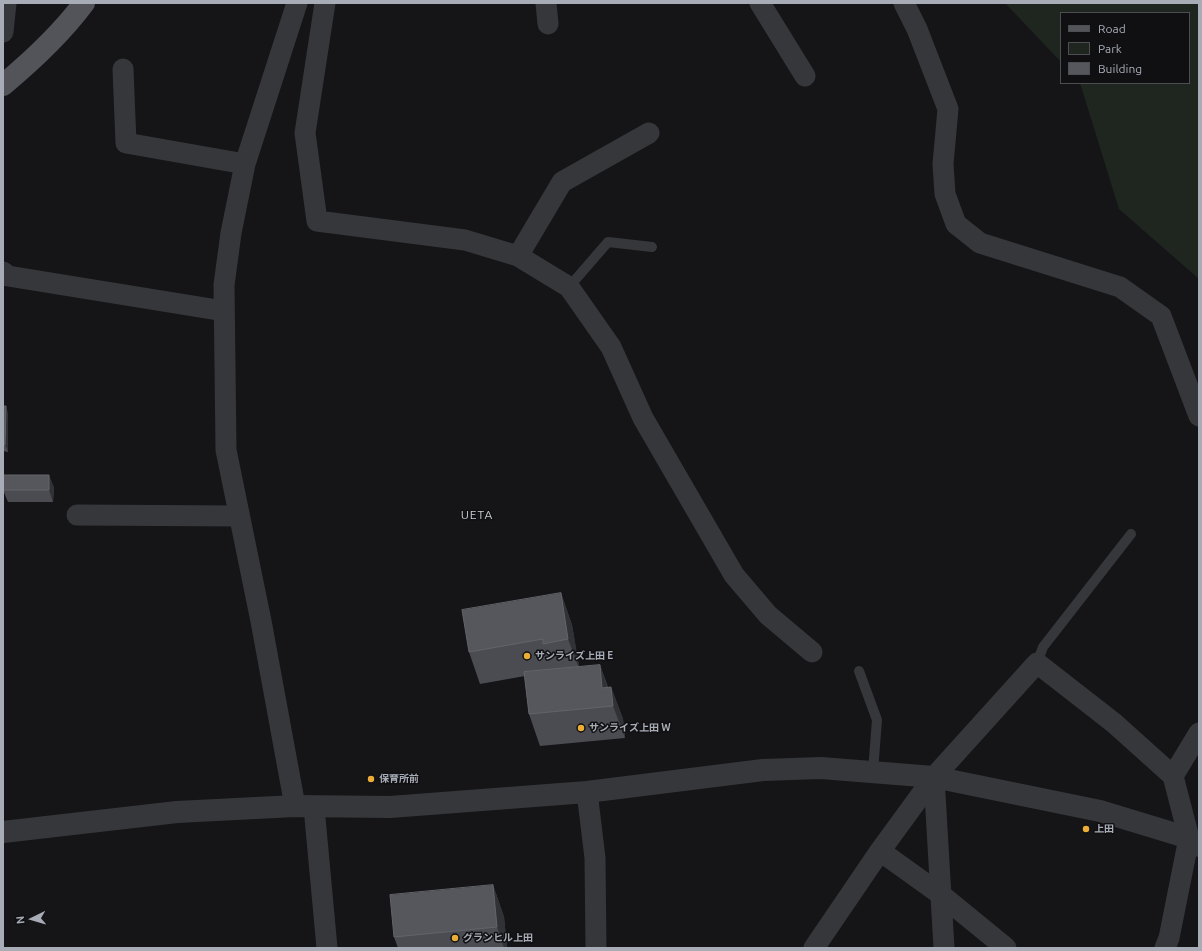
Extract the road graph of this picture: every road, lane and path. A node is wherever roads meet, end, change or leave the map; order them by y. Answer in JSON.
{"nodes":[{"id":1,"x":6,"y":3,"type":"edge"},
{"id":2,"x":84,"y":3,"type":"edge"},
{"id":3,"x":297,"y":3,"type":"edge"},
{"id":4,"x":325,"y":3,"type":"edge"},
{"id":5,"x":546,"y":3,"type":"edge"},
{"id":6,"x":760,"y":3,"type":"edge"},
{"id":7,"x":904,"y":3,"type":"edge"},
{"id":8,"x":548,"y":24,"type":"dead end"},
{"id":9,"x":3,"y":32,"type":"edge"},
{"id":10,"x":123,"y":69,"type":"dead end"},
{"id":11,"x":805,"y":76,"type":"dead end"},
{"id":12,"x":3,"y":85,"type":"edge"},
{"id":13,"x":649,"y":134,"type":"dead end"},
{"id":14,"x":245,"y":164,"type":"junction"},
{"id":15,"x":652,"y":247,"type":"dead end"},
{"id":16,"x":518,"y":256,"type":"junction"},
{"id":17,"x":3,"y":272,"type":"edge"},
{"id":18,"x":569,"y":287,"type":"junction"},
{"id":19,"x":224,"y":311,"type":"junction"},
{"id":20,"x":1199,"y":416,"type":"edge"},
{"id":21,"x":77,"y":515,"type":"dead end"},
{"id":22,"x":239,"y":516,"type":"junction"},
{"id":23,"x":1131,"y":534,"type":"dead end"},
{"id":24,"x":812,"y":652,"type":"dead end"},
{"id":25,"x":1037,"y":663,"type":"junction"},
{"id":26,"x":859,"y":671,"type":"dead end"},
{"id":27,"x":1199,"y":733,"type":"edge"},
{"id":28,"x":874,"y":771,"type":"junction"},
{"id":29,"x":1173,"y":776,"type":"junction"},
{"id":30,"x":934,"y":777,"type":"junction"},
{"id":31,"x":587,"y":792,"type":"junction"},
{"id":32,"x":304,"y":807,"type":"junction"},
{"id":33,"x":3,"y":832,"type":"edge"},
{"id":34,"x":1194,"y":842,"type":"edge"},
{"id":35,"x":880,"y":851,"type":"junction"},
{"id":36,"x":940,"y":894,"type":"junction"},
{"id":37,"x":326,"y":948,"type":"edge"},
{"id":38,"x":596,"y":948,"type":"edge"},
{"id":39,"x":814,"y":948,"type":"edge"},
{"id":40,"x":944,"y":948,"type":"edge"},
{"id":41,"x":1006,"y":948,"type":"edge"},
{"id":42,"x":1165,"y":948,"type":"edge"}],
"edges":[{"from":1,"to":9,"type":"street"},
{"from":2,"to":12,"type":"main road"},
{"from":3,"to":14,"type":"street"},
{"from":4,"to":16,"type":"street"},
{"from":5,"to":8,"type":"street"},
{"from":6,"to":11,"type":"street"},
{"from":7,"to":20,"type":"street"},
{"from":10,"to":14,"type":"street"},
{"from":13,"to":16,"type":"street"},
{"from":14,"to":19,"type":"street"},
{"from":15,"to":18,"type":"lane"},
{"from":16,"to":18,"type":"street"},
{"from":17,"to":19,"type":"street"},
{"from":18,"to":24,"type":"street"},
{"from":19,"to":22,"type":"street"},
{"from":21,"to":22,"type":"street"},
{"from":22,"to":32,"type":"street"},
{"from":23,"to":25,"type":"lane"},
{"from":25,"to":29,"type":"street"},
{"from":25,"to":30,"type":"street"},
{"from":26,"to":28,"type":"lane"},
{"from":27,"to":29,"type":"street"},
{"from":28,"to":30,"type":"street"},
{"from":28,"to":31,"type":"street"},
{"from":29,"to":34,"type":"street"},
{"from":30,"to":34,"type":"street"},
{"from":30,"to":35,"type":"street"},
{"from":30,"to":36,"type":"street"},
{"from":31,"to":32,"type":"street"},
{"from":31,"to":38,"type":"street"},
{"from":32,"to":33,"type":"street"},
{"from":32,"to":37,"type":"street"},
{"from":34,"to":42,"type":"street"},
{"from":35,"to":36,"type":"street"},
{"from":35,"to":39,"type":"street"},
{"from":36,"to":40,"type":"street"},
{"from":36,"to":41,"type":"street"}]}
